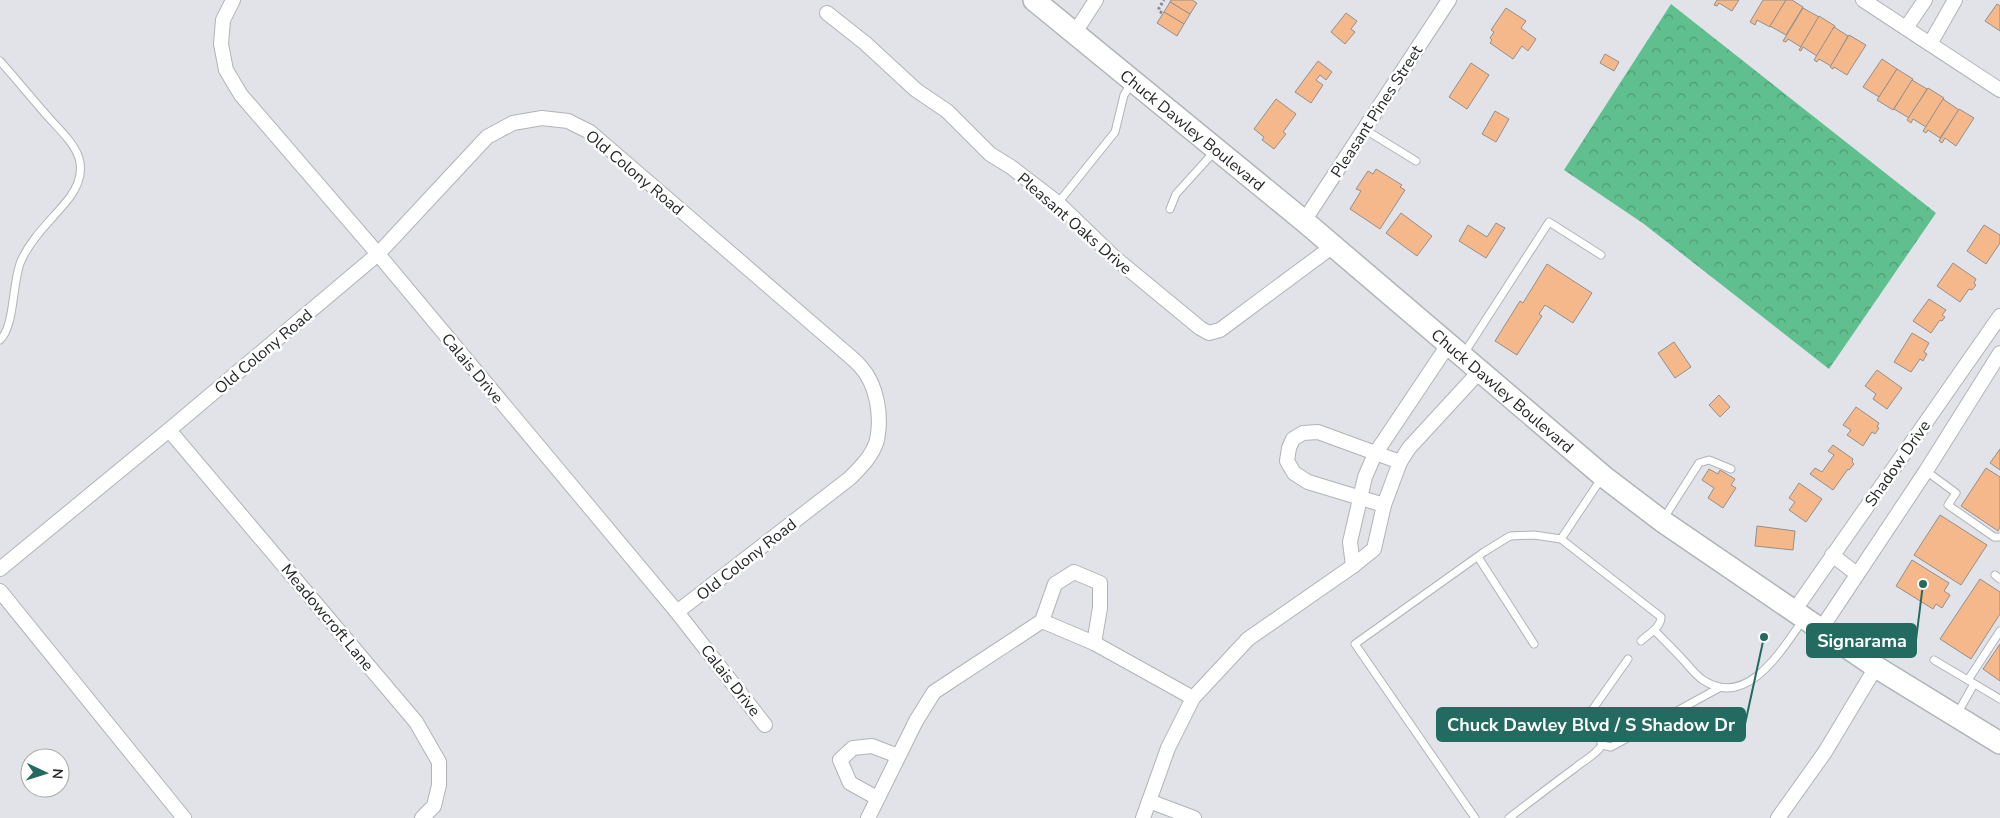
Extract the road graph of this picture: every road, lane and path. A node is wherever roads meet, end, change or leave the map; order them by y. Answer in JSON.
{"nodes":[{"id":1,"x":233,"y":0,"type":"edge"},
{"id":2,"x":1034,"y":0,"type":"edge"},
{"id":3,"x":1096,"y":0,"type":"edge"},
{"id":4,"x":1164,"y":0,"type":"edge"},
{"id":5,"x":1449,"y":0,"type":"edge"},
{"id":6,"x":1863,"y":0,"type":"edge"},
{"id":7,"x":1925,"y":0,"type":"edge"},
{"id":8,"x":1954,"y":0,"type":"edge"},
{"id":9,"x":1160,"y":6,"type":"junction"},
{"id":10,"x":1164,"y":8,"type":"dead end"},
{"id":11,"x":827,"y":13,"type":"dead end"},
{"id":12,"x":1162,"y":13,"type":"dead end"},
{"id":13,"x":1906,"y":28,"type":"junction"},
{"id":14,"x":1074,"y":34,"type":"junction"},
{"id":15,"x":1930,"y":44,"type":"junction"},
{"id":16,"x":0,"y":61,"type":"edge"},
{"id":17,"x":1133,"y":82,"type":"junction"},
{"id":18,"x":2000,"y":90,"type":"edge"},
{"id":19,"x":1364,"y":129,"type":"junction"},
{"id":20,"x":1216,"y":150,"type":"junction"},
{"id":21,"x":1416,"y":161,"type":"dead end"},
{"id":22,"x":1058,"y":203,"type":"junction"},
{"id":23,"x":1170,"y":209,"type":"dead end"},
{"id":24,"x":1304,"y":221,"type":"junction"},
{"id":25,"x":1333,"y":246,"type":"junction"},
{"id":26,"x":378,"y":254,"type":"junction"},
{"id":27,"x":1601,"y":254,"type":"dead end"},
{"id":28,"x":2000,"y":316,"type":"edge"},
{"id":29,"x":0,"y":340,"type":"edge"},
{"id":30,"x":1455,"y":351,"type":"junction"},
{"id":31,"x":2000,"y":353,"type":"edge"},
{"id":32,"x":1479,"y":372,"type":"junction"},
{"id":33,"x":169,"y":430,"type":"junction"},
{"id":34,"x":1376,"y":454,"type":"junction"},
{"id":35,"x":1400,"y":462,"type":"junction"},
{"id":36,"x":1731,"y":469,"type":"dead end"},
{"id":37,"x":1926,"y":471,"type":"junction"},
{"id":38,"x":1603,"y":476,"type":"junction"},
{"id":39,"x":1359,"y":497,"type":"junction"},
{"id":40,"x":1384,"y":505,"type":"junction"},
{"id":41,"x":1662,"y":521,"type":"junction"},
{"id":42,"x":2000,"y":537,"type":"edge"},
{"id":43,"x":1561,"y":539,"type":"junction"},
{"id":44,"x":1832,"y":555,"type":"junction"},
{"id":45,"x":1478,"y":557,"type":"junction"},
{"id":46,"x":1353,"y":566,"type":"junction"},
{"id":47,"x":0,"y":569,"type":"edge"},
{"id":48,"x":1857,"y":574,"type":"junction"},
{"id":49,"x":0,"y":591,"type":"edge"},
{"id":50,"x":677,"y":612,"type":"junction"},
{"id":51,"x":1806,"y":619,"type":"junction"},
{"id":52,"x":1042,"y":621,"type":"junction"},
{"id":53,"x":1654,"y":630,"type":"junction"},
{"id":54,"x":2000,"y":631,"type":"edge"},
{"id":55,"x":1641,"y":641,"type":"dead end"},
{"id":56,"x":1094,"y":643,"type":"junction"},
{"id":57,"x":1534,"y":644,"type":"dead end"},
{"id":58,"x":1628,"y":659,"type":"dead end"},
{"id":59,"x":1934,"y":660,"type":"dead end"},
{"id":60,"x":1876,"y":667,"type":"junction"},
{"id":61,"x":1971,"y":682,"type":"junction"},
{"id":62,"x":1720,"y":688,"type":"junction"},
{"id":63,"x":1193,"y":698,"type":"junction"},
{"id":64,"x":2000,"y":700,"type":"edge"},
{"id":65,"x":1956,"y":716,"type":"junction"},
{"id":66,"x":765,"y":725,"type":"dead end"},
{"id":67,"x":2000,"y":743,"type":"edge"},
{"id":68,"x":1602,"y":745,"type":"junction"},
{"id":69,"x":898,"y":756,"type":"junction"},
{"id":70,"x":878,"y":798,"type":"junction"},
{"id":71,"x":1149,"y":801,"type":"junction"},
{"id":72,"x":184,"y":818,"type":"edge"},
{"id":73,"x":422,"y":818,"type":"edge"},
{"id":74,"x":868,"y":818,"type":"edge"},
{"id":75,"x":1143,"y":818,"type":"edge"},
{"id":76,"x":1194,"y":818,"type":"edge"},
{"id":77,"x":1475,"y":818,"type":"edge"},
{"id":78,"x":1509,"y":818,"type":"edge"},
{"id":79,"x":1778,"y":818,"type":"edge"}],
"edges":[{"from":1,"to":26,"type":"street","name":"Calais Drive"},
{"from":2,"to":14,"type":"main road","name":"Chuck Dawley Boulevard"},
{"from":3,"to":14,"type":"street"},
{"from":4,"to":9,"type":"path"},
{"from":5,"to":19,"type":"street","name":"Pleasant Pines Street"},
{"from":6,"to":13,"type":"street"},
{"from":7,"to":13,"type":"street"},
{"from":8,"to":15,"type":"street"},
{"from":9,"to":10,"type":"path"},
{"from":9,"to":12,"type":"path"},
{"from":11,"to":22,"type":"street","name":"Pleasant Oaks Drive"},
{"from":13,"to":15,"type":"street"},
{"from":14,"to":17,"type":"main road","name":"Chuck Dawley Boulevard"},
{"from":15,"to":18,"type":"street"},
{"from":16,"to":29,"type":"lane"},
{"from":17,"to":20,"type":"main road","name":"Chuck Dawley Boulevard"},
{"from":17,"to":22,"type":"lane"},
{"from":19,"to":21,"type":"lane"},
{"from":19,"to":24,"type":"street","name":"Pleasant Pines Street"},
{"from":20,"to":23,"type":"lane"},
{"from":20,"to":24,"type":"main road","name":"Chuck Dawley Boulevard"},
{"from":22,"to":25,"type":"street","name":"Pleasant Oaks Drive"},
{"from":24,"to":25,"type":"main road","name":"Chuck Dawley Boulevard"},
{"from":25,"to":30,"type":"main road","name":"Chuck Dawley Boulevard"},
{"from":26,"to":33,"type":"street","name":"Old Colony Road"},
{"from":26,"to":50,"type":"street","name":"Calais Drive"},
{"from":26,"to":50,"type":"street","name":"Old Colony Road"},
{"from":27,"to":30,"type":"lane"},
{"from":28,"to":44,"type":"street","name":"Shadow Drive"},
{"from":30,"to":32,"type":"main road","name":"Chuck Dawley Boulevard"},
{"from":30,"to":34,"type":"street"},
{"from":31,"to":37,"type":"street","name":"Shadow Drive"},
{"from":32,"to":35,"type":"street"},
{"from":32,"to":38,"type":"main road","name":"Chuck Dawley Boulevard"},
{"from":33,"to":47,"type":"street","name":"Old Colony Road"},
{"from":33,"to":73,"type":"street","name":"Meadowcroft Lane"},
{"from":34,"to":35,"type":"street"},
{"from":34,"to":39,"type":"street"},
{"from":34,"to":39,"type":"street"},
{"from":35,"to":40,"type":"street"},
{"from":36,"to":41,"type":"lane"},
{"from":37,"to":42,"type":"lane"},
{"from":37,"to":48,"type":"street","name":"Shadow Drive"},
{"from":38,"to":41,"type":"main road","name":"Chuck Dawley Boulevard"},
{"from":38,"to":43,"type":"lane"},
{"from":39,"to":40,"type":"street"},
{"from":39,"to":46,"type":"street"},
{"from":40,"to":46,"type":"street"},
{"from":41,"to":51,"type":"main road","name":"Chuck Dawley Boulevard"},
{"from":43,"to":45,"type":"lane"},
{"from":43,"to":53,"type":"lane"},
{"from":44,"to":48,"type":"street"},
{"from":44,"to":51,"type":"street","name":"Shadow Drive"},
{"from":45,"to":57,"type":"lane"},
{"from":45,"to":77,"type":"lane"},
{"from":46,"to":63,"type":"street"},
{"from":48,"to":51,"type":"street","name":"Shadow Drive"},
{"from":49,"to":72,"type":"street"},
{"from":50,"to":66,"type":"street","name":"Calais Drive"},
{"from":51,"to":60,"type":"main road","name":"Chuck Dawley Boulevard"},
{"from":51,"to":62,"type":"lane"},
{"from":52,"to":56,"type":"street"},
{"from":52,"to":56,"type":"street"},
{"from":52,"to":69,"type":"street"},
{"from":53,"to":55,"type":"lane"},
{"from":53,"to":62,"type":"lane"},
{"from":54,"to":61,"type":"lane"},
{"from":56,"to":63,"type":"street"},
{"from":58,"to":68,"type":"lane"},
{"from":59,"to":61,"type":"lane"},
{"from":60,"to":65,"type":"main road","name":"Chuck Dawley Boulevard"},
{"from":60,"to":79,"type":"street"},
{"from":61,"to":64,"type":"lane"},
{"from":61,"to":65,"type":"lane"},
{"from":62,"to":68,"type":"lane"},
{"from":63,"to":71,"type":"street"},
{"from":65,"to":67,"type":"main road","name":"Chuck Dawley Boulevard"},
{"from":68,"to":78,"type":"lane"},
{"from":69,"to":70,"type":"street"},
{"from":69,"to":70,"type":"street"},
{"from":70,"to":74,"type":"street"},
{"from":71,"to":75,"type":"street"},
{"from":71,"to":76,"type":"street"}]}
